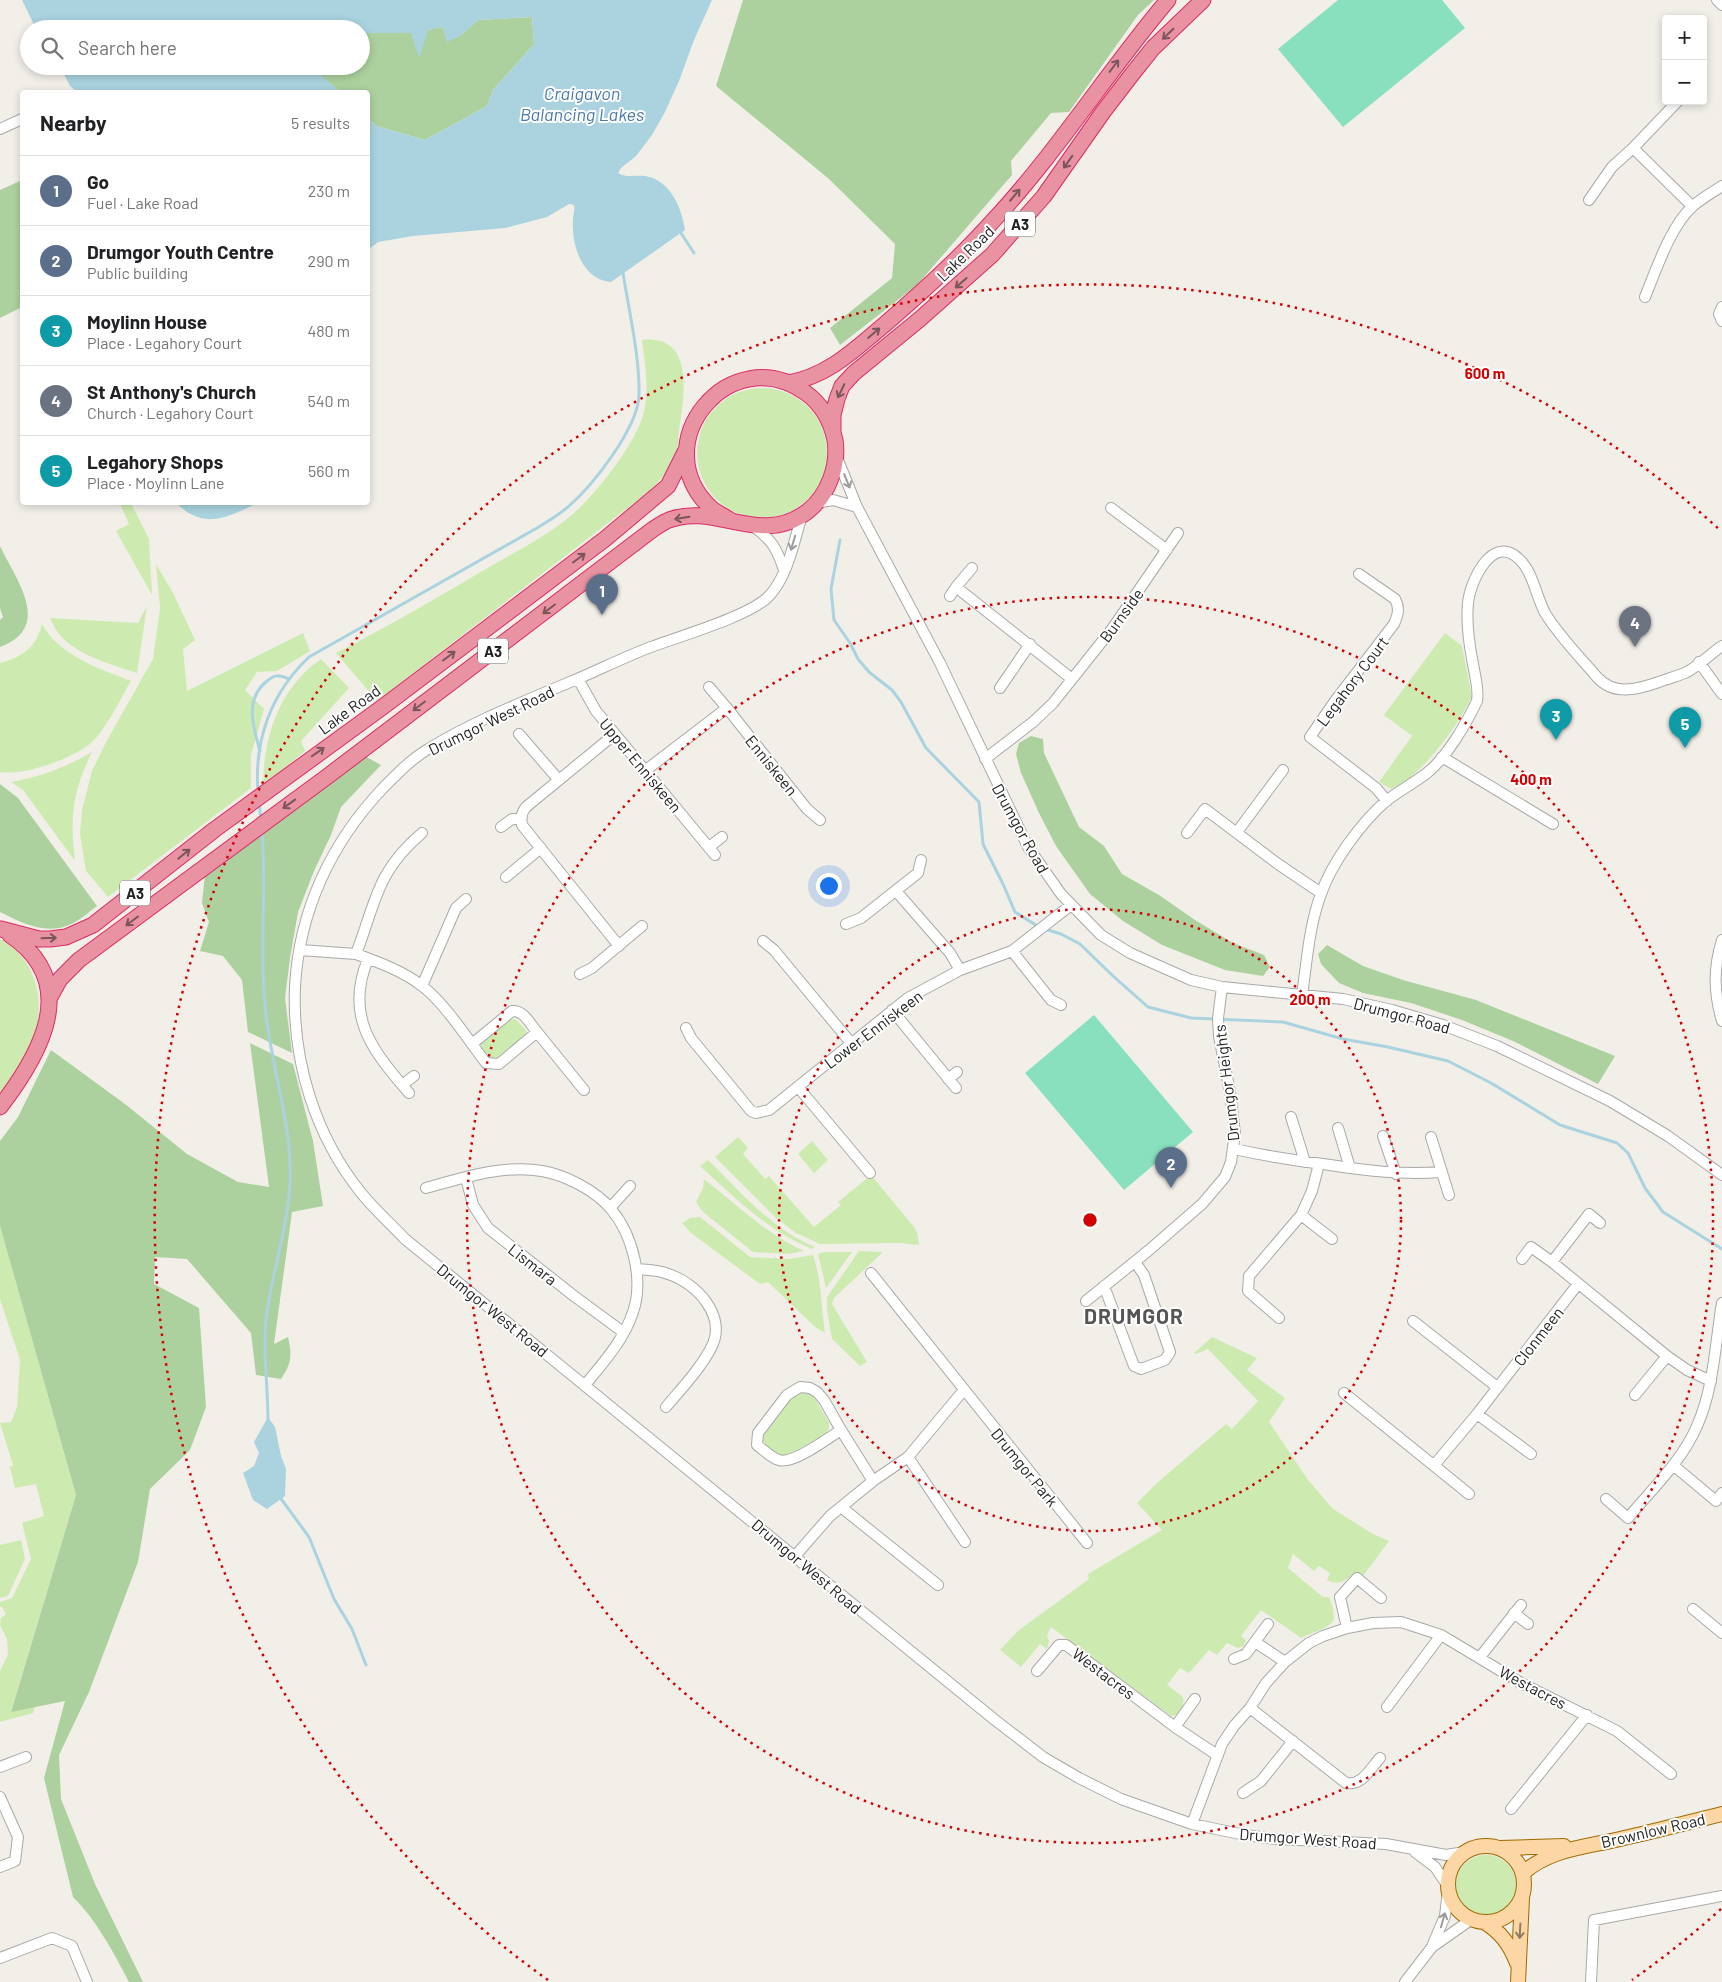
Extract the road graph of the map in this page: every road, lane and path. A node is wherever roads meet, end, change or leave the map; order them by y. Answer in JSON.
{"nodes":[{"id":1,"x":1168,"y":0,"type":"edge"},
{"id":2,"x":1203,"y":0,"type":"edge"},
{"id":3,"x":1717,"y":0,"type":"edge"},
{"id":4,"x":1722,"y":5,"type":"edge"},
{"id":5,"x":1674,"y":105,"type":"edge"},
{"id":6,"x":20,"y":121,"type":"edge"},
{"id":7,"x":0,"y":129,"type":"edge"},
{"id":8,"x":1633,"y":148,"type":"junction"},
{"id":9,"x":1722,"y":186,"type":"edge"},
{"id":10,"x":1589,"y":200,"type":"dead end"},
{"id":11,"x":1692,"y":206,"type":"junction"},
{"id":12,"x":1645,"y":297,"type":"dead end"},
{"id":13,"x":1722,"y":307,"type":"edge"},
{"id":14,"x":1722,"y":321,"type":"edge"},
{"id":15,"x":788,"y":383,"type":"junction"},
{"id":16,"x":834,"y":434,"type":"junction"},
{"id":17,"x":686,"y":450,"type":"junction"},
{"id":18,"x":836,"y":454,"type":"junction"},
{"id":19,"x":816,"y":503,"type":"junction"},
{"id":20,"x":857,"y":507,"type":"junction"},
{"id":21,"x":1111,"y":508,"type":"dead end"},
{"id":22,"x":802,"y":515,"type":"junction"},
{"id":23,"x":730,"y":520,"type":"junction"},
{"id":24,"x":754,"y":527,"type":"junction"},
{"id":25,"x":1178,"y":533,"type":"dead end"},
{"id":26,"x":1167,"y":550,"type":"junction"},
{"id":27,"x":972,"y":568,"type":"dead end"},
{"id":28,"x":784,"y":570,"type":"junction"},
{"id":29,"x":1359,"y":574,"type":"dead end"},
{"id":30,"x":956,"y":587,"type":"junction"},
{"id":31,"x":950,"y":596,"type":"dead end"},
{"id":32,"x":1030,"y":644,"type":"junction"},
{"id":33,"x":1722,"y":646,"type":"edge"},
{"id":34,"x":1699,"y":662,"type":"junction"},
{"id":35,"x":578,"y":678,"type":"junction"},
{"id":36,"x":1072,"y":678,"type":"junction"},
{"id":37,"x":709,"y":687,"type":"dead end"},
{"id":38,"x":1000,"y":688,"type":"dead end"},
{"id":39,"x":1722,"y":694,"type":"edge"},
{"id":40,"x":727,"y":708,"type":"junction"},
{"id":41,"x":519,"y":734,"type":"dead end"},
{"id":42,"x":615,"y":734,"type":"junction"},
{"id":43,"x":1442,"y":757,"type":"junction"},
{"id":44,"x":985,"y":759,"type":"junction"},
{"id":45,"x":646,"y":770,"type":"junction"},
{"id":46,"x":1283,"y":770,"type":"dead end"},
{"id":47,"x":558,"y":779,"type":"junction"},
{"id":48,"x":1386,"y":801,"type":"junction"},
{"id":49,"x":521,"y":818,"type":"junction"},
{"id":50,"x":820,"y":820,"type":"dead end"},
{"id":51,"x":1553,"y":824,"type":"dead end"},
{"id":52,"x":501,"y":827,"type":"dead end"},
{"id":53,"x":1237,"y":832,"type":"junction"},
{"id":54,"x":422,"y":833,"type":"dead end"},
{"id":55,"x":1187,"y":833,"type":"dead end"},
{"id":56,"x":722,"y":837,"type":"dead end"},
{"id":57,"x":541,"y":848,"type":"junction"},
{"id":58,"x":921,"y":860,"type":"dead end"},
{"id":59,"x":506,"y":877,"type":"dead end"},
{"id":60,"x":896,"y":891,"type":"junction"},
{"id":61,"x":1321,"y":893,"type":"junction"},
{"id":62,"x":466,"y":899,"type":"dead end"},
{"id":63,"x":1071,"y":905,"type":"junction"},
{"id":64,"x":846,"y":924,"type":"dead end"},
{"id":65,"x":642,"y":926,"type":"dead end"},
{"id":66,"x":1,"y":929,"type":"edge"},
{"id":67,"x":1722,"y":940,"type":"edge"},
{"id":68,"x":763,"y":941,"type":"dead end"},
{"id":69,"x":619,"y":946,"type":"junction"},
{"id":70,"x":300,"y":950,"type":"junction"},
{"id":71,"x":1012,"y":951,"type":"junction"},
{"id":72,"x":356,"y":954,"type":"junction"},
{"id":73,"x":368,"y":959,"type":"junction"},
{"id":74,"x":960,"y":970,"type":"junction"},
{"id":75,"x":580,"y":974,"type":"dead end"},
{"id":76,"x":422,"y":986,"type":"junction"},
{"id":77,"x":1222,"y":987,"type":"junction"},
{"id":78,"x":1302,"y":995,"type":"junction"},
{"id":79,"x":49,"y":998,"type":"junction"},
{"id":80,"x":1061,"y":1005,"type":"dead end"},
{"id":81,"x":892,"y":1010,"type":"junction"},
{"id":82,"x":1722,"y":1021,"type":"edge"},
{"id":83,"x":686,"y":1028,"type":"dead end"},
{"id":84,"x":537,"y":1032,"type":"junction"},
{"id":85,"x":851,"y":1043,"type":"junction"},
{"id":86,"x":472,"y":1044,"type":"junction"},
{"id":87,"x":957,"y":1072,"type":"dead end"},
{"id":88,"x":414,"y":1076,"type":"dead end"},
{"id":89,"x":948,"y":1079,"type":"junction"},
{"id":90,"x":798,"y":1087,"type":"junction"},
{"id":91,"x":956,"y":1088,"type":"dead end"},
{"id":92,"x":584,"y":1090,"type":"dead end"},
{"id":93,"x":0,"y":1107,"type":"edge"},
{"id":94,"x":1291,"y":1117,"type":"dead end"},
{"id":95,"x":1338,"y":1128,"type":"dead end"},
{"id":96,"x":1383,"y":1136,"type":"dead end"},
{"id":97,"x":1431,"y":1137,"type":"dead end"},
{"id":98,"x":1234,"y":1149,"type":"junction"},
{"id":99,"x":1304,"y":1162,"type":"junction"},
{"id":100,"x":1319,"y":1164,"type":"junction"},
{"id":101,"x":1350,"y":1168,"type":"junction"},
{"id":102,"x":1442,"y":1172,"type":"junction"},
{"id":103,"x":870,"y":1173,"type":"dead end"},
{"id":104,"x":1396,"y":1174,"type":"junction"},
{"id":105,"x":1722,"y":1175,"type":"edge"},
{"id":106,"x":466,"y":1178,"type":"junction"},
{"id":107,"x":630,"y":1186,"type":"dead end"},
{"id":108,"x":426,"y":1188,"type":"dead end"},
{"id":109,"x":1449,"y":1195,"type":"dead end"},
{"id":110,"x":610,"y":1208,"type":"junction"},
{"id":111,"x":1301,"y":1215,"type":"junction"},
{"id":112,"x":1600,"y":1223,"type":"dead end"},
{"id":113,"x":1332,"y":1239,"type":"dead end"},
{"id":114,"x":1522,"y":1259,"type":"dead end"},
{"id":115,"x":1135,"y":1262,"type":"junction"},
{"id":116,"x":1552,"y":1262,"type":"junction"},
{"id":117,"x":637,"y":1269,"type":"junction"},
{"id":118,"x":871,"y":1273,"type":"dead end"},
{"id":119,"x":1578,"y":1284,"type":"junction"},
{"id":120,"x":1104,"y":1286,"type":"junction"},
{"id":121,"x":1086,"y":1300,"type":"dead end"},
{"id":122,"x":1722,"y":1303,"type":"edge"},
{"id":123,"x":1279,"y":1318,"type":"dead end"},
{"id":124,"x":1413,"y":1321,"type":"dead end"},
{"id":125,"x":623,"y":1332,"type":"junction"},
{"id":126,"x":1667,"y":1356,"type":"junction"},
{"id":127,"x":1711,"y":1381,"type":"junction"},
{"id":128,"x":585,"y":1385,"type":"junction"},
{"id":129,"x":1497,"y":1387,"type":"junction"},
{"id":130,"x":963,"y":1391,"type":"junction"},
{"id":131,"x":1344,"y":1393,"type":"dead end"},
{"id":132,"x":1635,"y":1395,"type":"dead end"},
{"id":133,"x":666,"y":1407,"type":"dead end"},
{"id":134,"x":1477,"y":1414,"type":"junction"},
{"id":135,"x":841,"y":1430,"type":"junction"},
{"id":136,"x":1530,"y":1454,"type":"dead end"},
{"id":137,"x":908,"y":1457,"type":"junction"},
{"id":138,"x":1434,"y":1464,"type":"junction"},
{"id":139,"x":1673,"y":1465,"type":"junction"},
{"id":140,"x":873,"y":1481,"type":"junction"},
{"id":141,"x":1469,"y":1494,"type":"dead end"},
{"id":142,"x":1606,"y":1499,"type":"dead end"},
{"id":143,"x":1720,"y":1500,"type":"edge"},
{"id":144,"x":841,"y":1507,"type":"junction"},
{"id":145,"x":965,"y":1542,"type":"dead end"},
{"id":146,"x":1087,"y":1543,"type":"dead end"},
{"id":147,"x":795,"y":1556,"type":"junction"},
{"id":148,"x":938,"y":1585,"type":"dead end"},
{"id":149,"x":1381,"y":1598,"type":"dead end"},
{"id":150,"x":1693,"y":1609,"type":"dead end"},
{"id":151,"x":1268,"y":1624,"type":"dead end"},
{"id":152,"x":1528,"y":1624,"type":"dead end"},
{"id":153,"x":1347,"y":1628,"type":"junction"},
{"id":154,"x":1722,"y":1633,"type":"edge"},
{"id":155,"x":1442,"y":1635,"type":"junction"},
{"id":156,"x":1255,"y":1642,"type":"junction"},
{"id":157,"x":1480,"y":1658,"type":"junction"},
{"id":158,"x":1234,"y":1659,"type":"dead end"},
{"id":159,"x":1285,"y":1662,"type":"junction"},
{"id":160,"x":1037,"y":1671,"type":"dead end"},
{"id":161,"x":1195,"y":1699,"type":"dead end"},
{"id":162,"x":1388,"y":1707,"type":"dead end"},
{"id":163,"x":1250,"y":1708,"type":"junction"},
{"id":164,"x":1587,"y":1715,"type":"junction"},
{"id":165,"x":1175,"y":1727,"type":"junction"},
{"id":166,"x":1293,"y":1741,"type":"junction"},
{"id":167,"x":1217,"y":1755,"type":"junction"},
{"id":168,"x":26,"y":1757,"type":"dead end"},
{"id":169,"x":1380,"y":1758,"type":"dead end"},
{"id":170,"x":0,"y":1767,"type":"edge"},
{"id":171,"x":1671,"y":1774,"type":"dead end"},
{"id":172,"x":1243,"y":1794,"type":"dead end"},
{"id":173,"x":0,"y":1797,"type":"edge"},
{"id":174,"x":1511,"y":1808,"type":"dead end"},
{"id":175,"x":1722,"y":1814,"type":"edge"},
{"id":176,"x":1192,"y":1824,"type":"junction"},
{"id":177,"x":1584,"y":1846,"type":"junction"},
{"id":178,"x":1403,"y":1847,"type":"junction"},
{"id":179,"x":1500,"y":1848,"type":"junction"},
{"id":180,"x":1465,"y":1852,"type":"junction"},
{"id":181,"x":0,"y":1867,"type":"edge"},
{"id":182,"x":1523,"y":1873,"type":"junction"},
{"id":183,"x":1448,"y":1888,"type":"junction"},
{"id":184,"x":1522,"y":1896,"type":"junction"},
{"id":185,"x":1722,"y":1896,"type":"edge"},
{"id":186,"x":1478,"y":1920,"type":"junction"},
{"id":187,"x":1432,"y":1947,"type":"junction"},
{"id":188,"x":0,"y":1958,"type":"edge"},
{"id":189,"x":1518,"y":1966,"type":"junction"},
{"id":190,"x":87,"y":1982,"type":"edge"},
{"id":191,"x":1404,"y":1982,"type":"edge"},
{"id":192,"x":1518,"y":1982,"type":"edge"},
{"id":193,"x":1591,"y":1982,"type":"edge"}],
"edges":[{"from":15,"to":1,"type":"highway","name":"Lake Road","number":"A3","one_way":true},
{"from":2,"to":16,"type":"highway","name":"Lake Road","number":"A3","one_way":true},
{"from":3,"to":4,"type":"street"},
{"from":5,"to":8,"type":"street"},
{"from":6,"to":7,"type":"street"},
{"from":8,"to":10,"type":"street"},
{"from":8,"to":11,"type":"street"},
{"from":9,"to":11,"type":"street"},
{"from":11,"to":12,"type":"street"},
{"from":13,"to":14,"type":"street"},
{"from":15,"to":16,"type":"highway","number":"A3"},
{"from":15,"to":17,"type":"highway","number":"A3"},
{"from":16,"to":18,"type":"highway","number":"A3"},
{"from":17,"to":23,"type":"highway","number":"A3"},
{"from":66,"to":17,"type":"highway","name":"Lake Road","number":"A3","one_way":true},
{"from":18,"to":19,"type":"highway","number":"A3"},
{"from":18,"to":20,"type":"street","name":"Drumgor Road","one_way":true},
{"from":19,"to":20,"type":"street"},
{"from":19,"to":22,"type":"highway","number":"A3"},
{"from":20,"to":44,"type":"street","name":"Drumgor Road"},
{"from":21,"to":26,"type":"street"},
{"from":22,"to":24,"type":"highway","number":"A3"},
{"from":22,"to":28,"type":"street","name":"Drumgor West Road","one_way":true},
{"from":23,"to":24,"type":"highway","number":"A3"},
{"from":23,"to":79,"type":"highway","number":"A3","one_way":true},
{"from":24,"to":28,"type":"street"},
{"from":25,"to":26,"type":"street","name":"Burnside"},
{"from":26,"to":36,"type":"street","name":"Burnside"},
{"from":27,"to":30,"type":"street"},
{"from":28,"to":35,"type":"street","name":"Drumgor West Road"},
{"from":29,"to":48,"type":"street","name":"Legahory Court"},
{"from":30,"to":31,"type":"street"},
{"from":30,"to":32,"type":"street"},
{"from":32,"to":36,"type":"street"},
{"from":32,"to":38,"type":"street"},
{"from":33,"to":34,"type":"street"},
{"from":34,"to":39,"type":"street"},
{"from":34,"to":43,"type":"street"},
{"from":35,"to":42,"type":"street","name":"Upper Enniskeen"},
{"from":35,"to":70,"type":"street","name":"Drumgor West Road"},
{"from":36,"to":44,"type":"street","name":"Burnside"},
{"from":37,"to":40,"type":"street","name":"Enniskeen"},
{"from":40,"to":45,"type":"street"},
{"from":40,"to":50,"type":"street","name":"Enniskeen"},
{"from":41,"to":47,"type":"street"},
{"from":42,"to":45,"type":"street","name":"Upper Enniskeen"},
{"from":42,"to":47,"type":"street"},
{"from":43,"to":48,"type":"street"},
{"from":43,"to":51,"type":"street"},
{"from":44,"to":63,"type":"street","name":"Drumgor Road"},
{"from":45,"to":56,"type":"street","name":"Upper Enniskeen"},
{"from":46,"to":53,"type":"street"},
{"from":47,"to":49,"type":"street"},
{"from":48,"to":61,"type":"street"},
{"from":49,"to":52,"type":"street"},
{"from":49,"to":57,"type":"street"},
{"from":53,"to":55,"type":"street"},
{"from":53,"to":61,"type":"street"},
{"from":54,"to":72,"type":"street"},
{"from":57,"to":59,"type":"street"},
{"from":57,"to":69,"type":"street"},
{"from":58,"to":60,"type":"street"},
{"from":60,"to":64,"type":"street"},
{"from":60,"to":74,"type":"street"},
{"from":61,"to":78,"type":"street"},
{"from":62,"to":76,"type":"street"},
{"from":63,"to":71,"type":"street","name":"Lower Enniskeen"},
{"from":63,"to":77,"type":"street","name":"Drumgor Road"},
{"from":65,"to":69,"type":"street"},
{"from":66,"to":79,"type":"highway","number":"A3"},
{"from":67,"to":82,"type":"street"},
{"from":68,"to":85,"type":"street"},
{"from":69,"to":75,"type":"street"},
{"from":70,"to":72,"type":"street"},
{"from":70,"to":128,"type":"street","name":"Drumgor West Road"},
{"from":71,"to":74,"type":"street","name":"Lower Enniskeen"},
{"from":71,"to":80,"type":"street"},
{"from":72,"to":73,"type":"street"},
{"from":73,"to":76,"type":"street"},
{"from":73,"to":88,"type":"street"},
{"from":74,"to":81,"type":"street","name":"Lower Enniskeen"},
{"from":76,"to":86,"type":"street"},
{"from":77,"to":78,"type":"street","name":"Drumgor Road"},
{"from":77,"to":98,"type":"street","name":"Drumgor Heights"},
{"from":78,"to":105,"type":"street","name":"Drumgor Road"},
{"from":79,"to":93,"type":"highway","number":"A3"},
{"from":81,"to":85,"type":"street","name":"Lower Enniskeen"},
{"from":81,"to":89,"type":"street"},
{"from":83,"to":90,"type":"street","name":"Lower Enniskeen"},
{"from":84,"to":86,"type":"street"},
{"from":84,"to":86,"type":"street"},
{"from":84,"to":92,"type":"street"},
{"from":85,"to":90,"type":"street","name":"Lower Enniskeen"},
{"from":87,"to":89,"type":"street"},
{"from":89,"to":91,"type":"street"},
{"from":90,"to":103,"type":"street"},
{"from":94,"to":99,"type":"street"},
{"from":95,"to":101,"type":"street"},
{"from":96,"to":104,"type":"street"},
{"from":97,"to":102,"type":"street"},
{"from":98,"to":99,"type":"street","name":"Drumgor Heights"},
{"from":98,"to":115,"type":"street","name":"Drumgor Heights"},
{"from":99,"to":100,"type":"street","name":"Drumgor Heights"},
{"from":100,"to":101,"type":"street","name":"Drumgor Heights"},
{"from":100,"to":111,"type":"street"},
{"from":101,"to":104,"type":"street","name":"Drumgor Heights"},
{"from":102,"to":104,"type":"street","name":"Drumgor Heights"},
{"from":102,"to":109,"type":"street"},
{"from":106,"to":108,"type":"street"},
{"from":106,"to":110,"type":"street"},
{"from":106,"to":125,"type":"street","name":"Lismara"},
{"from":107,"to":110,"type":"street"},
{"from":110,"to":117,"type":"street"},
{"from":111,"to":113,"type":"street"},
{"from":111,"to":123,"type":"street"},
{"from":112,"to":116,"type":"street"},
{"from":114,"to":116,"type":"street"},
{"from":115,"to":120,"type":"street","name":"Drumgor Heights"},
{"from":115,"to":120,"type":"street"},
{"from":116,"to":119,"type":"street"},
{"from":117,"to":125,"type":"street"},
{"from":117,"to":133,"type":"street"},
{"from":118,"to":130,"type":"street","name":"Drumgor Park"},
{"from":119,"to":126,"type":"street"},
{"from":119,"to":129,"type":"street","name":"Clonmeen"},
{"from":120,"to":121,"type":"street","name":"Drumgor Heights"},
{"from":122,"to":127,"type":"street"},
{"from":124,"to":129,"type":"street"},
{"from":125,"to":128,"type":"street"},
{"from":126,"to":127,"type":"street"},
{"from":126,"to":132,"type":"street"},
{"from":127,"to":139,"type":"street"},
{"from":128,"to":147,"type":"street","name":"Drumgor West Road"},
{"from":129,"to":134,"type":"street","name":"Clonmeen"},
{"from":130,"to":137,"type":"street"},
{"from":130,"to":146,"type":"street","name":"Drumgor Park"},
{"from":131,"to":138,"type":"street"},
{"from":134,"to":136,"type":"street"},
{"from":134,"to":138,"type":"street","name":"Clonmeen"},
{"from":135,"to":135,"type":"street"},
{"from":135,"to":140,"type":"street"},
{"from":137,"to":140,"type":"street"},
{"from":137,"to":145,"type":"street"},
{"from":138,"to":141,"type":"street"},
{"from":139,"to":142,"type":"street"},
{"from":139,"to":143,"type":"street"},
{"from":140,"to":144,"type":"street"},
{"from":144,"to":147,"type":"street"},
{"from":144,"to":148,"type":"street"},
{"from":147,"to":176,"type":"street","name":"Drumgor West Road"},
{"from":149,"to":153,"type":"street"},
{"from":150,"to":154,"type":"street"},
{"from":151,"to":156,"type":"street"},
{"from":152,"to":157,"type":"street","name":"Westacres"},
{"from":153,"to":155,"type":"street","name":"Westacres"},
{"from":153,"to":159,"type":"street","name":"Westacres"},
{"from":155,"to":157,"type":"street","name":"Westacres"},
{"from":155,"to":162,"type":"street"},
{"from":156,"to":158,"type":"street"},
{"from":156,"to":159,"type":"street"},
{"from":157,"to":164,"type":"street","name":"Westacres"},
{"from":159,"to":163,"type":"street","name":"Westacres"},
{"from":160,"to":165,"type":"street","name":"Westacres"},
{"from":161,"to":165,"type":"street"},
{"from":163,"to":166,"type":"street"},
{"from":163,"to":167,"type":"street","name":"Westacres"},
{"from":164,"to":171,"type":"street","name":"Westacres"},
{"from":164,"to":174,"type":"street","name":"Westacres"},
{"from":165,"to":167,"type":"street","name":"Westacres"},
{"from":166,"to":169,"type":"street"},
{"from":166,"to":172,"type":"street"},
{"from":167,"to":176,"type":"street","name":"Westacres"},
{"from":168,"to":170,"type":"street"},
{"from":173,"to":181,"type":"street"},
{"from":175,"to":177,"type":"main road","name":"Brownlow Road"},
{"from":176,"to":178,"type":"street","name":"Drumgor West Road"},
{"from":177,"to":179,"type":"main road","name":"Brownlow Road"},
{"from":177,"to":182,"type":"main road","name":"Brownlow Road"},
{"from":178,"to":180,"type":"street","name":"Drumgor West Road"},
{"from":178,"to":183,"type":"street","name":"Drumgor West Road"},
{"from":179,"to":180,"type":"main road"},
{"from":179,"to":182,"type":"main road"},
{"from":180,"to":183,"type":"main road"},
{"from":182,"to":184,"type":"main road"},
{"from":183,"to":186,"type":"main road"},
{"from":187,"to":183,"type":"street","one_way":true},
{"from":184,"to":186,"type":"main road"},
{"from":184,"to":189,"type":"main road","one_way":true},
{"from":185,"to":193,"type":"street"},
{"from":186,"to":187,"type":"street"},
{"from":186,"to":189,"type":"main road"},
{"from":187,"to":191,"type":"street"},
{"from":188,"to":190,"type":"street"},
{"from":189,"to":192,"type":"main road"}]}
